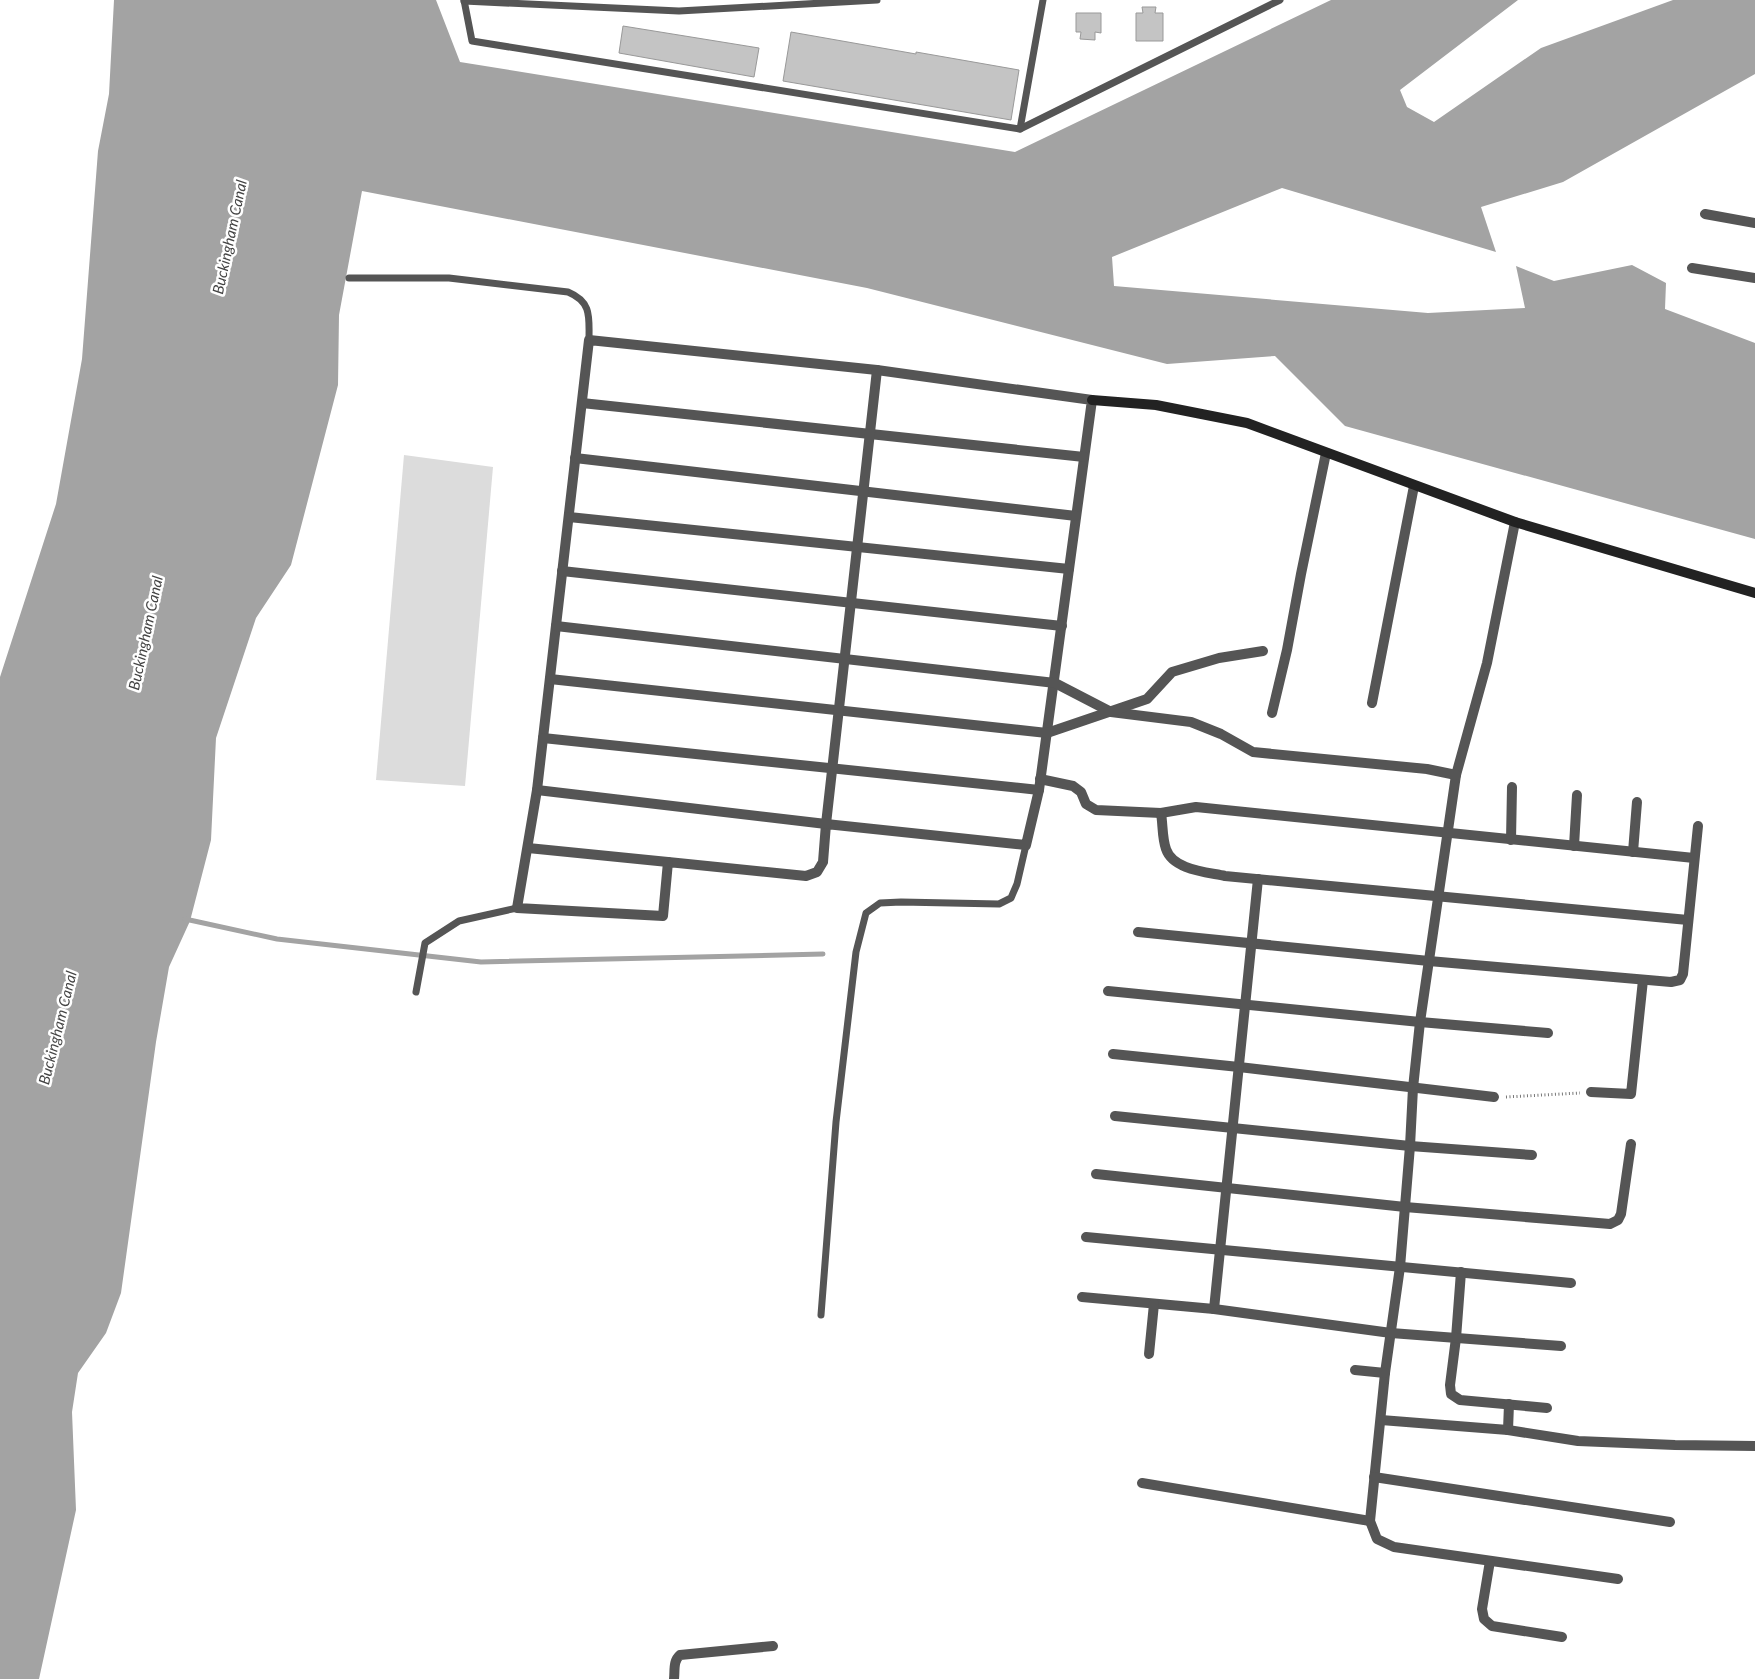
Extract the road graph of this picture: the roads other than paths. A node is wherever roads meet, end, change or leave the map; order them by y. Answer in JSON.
{"nodes":[{"id":1,"x":877,"y":0,"type":"edge"},
{"id":2,"x":1043,"y":0,"type":"edge"},
{"id":3,"x":1280,"y":0,"type":"edge"},
{"id":4,"x":464,"y":1,"type":"edge"},
{"id":5,"x":742,"y":4,"type":"edge"},
{"id":6,"x":1020,"y":130,"type":"junction"},
{"id":7,"x":1705,"y":214,"type":"dead end"},
{"id":8,"x":1755,"y":223,"type":"edge"},
{"id":9,"x":1692,"y":268,"type":"dead end"},
{"id":10,"x":349,"y":278,"type":"dead end"},
{"id":11,"x":1755,"y":278,"type":"edge"},
{"id":12,"x":589,"y":340,"type":"junction"},
{"id":13,"x":877,"y":370,"type":"junction"},
{"id":14,"x":1092,"y":400,"type":"junction"},
{"id":15,"x":582,"y":403,"type":"junction"},
{"id":16,"x":870,"y":435,"type":"junction"},
{"id":17,"x":1326,"y":454,"type":"junction"},
{"id":18,"x":1084,"y":457,"type":"junction"},
{"id":19,"x":575,"y":458,"type":"junction"},
{"id":20,"x":1414,"y":486,"type":"junction"},
{"id":21,"x":864,"y":490,"type":"junction"},
{"id":22,"x":1076,"y":516,"type":"junction"},
{"id":23,"x":569,"y":517,"type":"junction"},
{"id":24,"x":1515,"y":522,"type":"junction"},
{"id":25,"x":858,"y":546,"type":"junction"},
{"id":26,"x":1069,"y":569,"type":"junction"},
{"id":27,"x":562,"y":571,"type":"junction"},
{"id":28,"x":1755,"y":593,"type":"edge"},
{"id":29,"x":851,"y":603,"type":"junction"},
{"id":30,"x":556,"y":626,"type":"junction"},
{"id":31,"x":1062,"y":626,"type":"junction"},
{"id":32,"x":1262,"y":651,"type":"dead end"},
{"id":33,"x":845,"y":660,"type":"junction"},
{"id":34,"x":550,"y":679,"type":"junction"},
{"id":35,"x":1055,"y":683,"type":"junction"},
{"id":36,"x":1372,"y":703,"type":"dead end"},
{"id":37,"x":840,"y":711,"type":"junction"},
{"id":38,"x":1111,"y":712,"type":"junction"},
{"id":39,"x":1272,"y":713,"type":"dead end"},
{"id":40,"x":1047,"y":733,"type":"junction"},
{"id":41,"x":543,"y":738,"type":"junction"},
{"id":42,"x":833,"y":769,"type":"junction"},
{"id":43,"x":1456,"y":775,"type":"junction"},
{"id":44,"x":1040,"y":779,"type":"junction"},
{"id":45,"x":1512,"y":787,"type":"dead end"},
{"id":46,"x":537,"y":790,"type":"junction"},
{"id":47,"x":1039,"y":790,"type":"junction"},
{"id":48,"x":1577,"y":795,"type":"dead end"},
{"id":49,"x":1637,"y":802,"type":"dead end"},
{"id":50,"x":1161,"y":814,"type":"junction"},
{"id":51,"x":826,"y":824,"type":"junction"},
{"id":52,"x":1698,"y":826,"type":"dead end"},
{"id":53,"x":1447,"y":834,"type":"junction"},
{"id":54,"x":1511,"y":840,"type":"junction"},
{"id":55,"x":1026,"y":845,"type":"junction"},
{"id":56,"x":1574,"y":846,"type":"junction"},
{"id":57,"x":528,"y":848,"type":"junction"},
{"id":58,"x":1633,"y":852,"type":"junction"},
{"id":59,"x":1694,"y":858,"type":"junction"},
{"id":60,"x":668,"y":862,"type":"junction"},
{"id":61,"x":1258,"y":879,"type":"junction"},
{"id":62,"x":1438,"y":897,"type":"junction"},
{"id":63,"x":516,"y":908,"type":"junction"},
{"id":64,"x":1688,"y":920,"type":"junction"},
{"id":65,"x":1138,"y":932,"type":"dead end"},
{"id":66,"x":1252,"y":943,"type":"junction"},
{"id":67,"x":1429,"y":961,"type":"junction"},
{"id":68,"x":1643,"y":980,"type":"junction"},
{"id":69,"x":1108,"y":990,"type":"dead end"},
{"id":70,"x":416,"y":992,"type":"dead end"},
{"id":71,"x":1246,"y":1004,"type":"junction"},
{"id":72,"x":1420,"y":1022,"type":"junction"},
{"id":73,"x":1548,"y":1033,"type":"dead end"},
{"id":74,"x":1113,"y":1054,"type":"dead end"},
{"id":75,"x":1239,"y":1067,"type":"junction"},
{"id":76,"x":1413,"y":1088,"type":"junction"},
{"id":77,"x":1591,"y":1092,"type":"road end"},
{"id":78,"x":1494,"y":1097,"type":"road end"},
{"id":79,"x":1115,"y":1116,"type":"dead end"},
{"id":80,"x":1233,"y":1129,"type":"junction"},
{"id":81,"x":1632,"y":1144,"type":"dead end"},
{"id":82,"x":1410,"y":1146,"type":"junction"},
{"id":83,"x":1532,"y":1155,"type":"dead end"},
{"id":84,"x":1096,"y":1174,"type":"dead end"},
{"id":85,"x":1227,"y":1188,"type":"junction"},
{"id":86,"x":1405,"y":1207,"type":"junction"},
{"id":87,"x":1086,"y":1237,"type":"dead end"},
{"id":88,"x":1220,"y":1250,"type":"junction"},
{"id":89,"x":1400,"y":1267,"type":"junction"},
{"id":90,"x":1461,"y":1272,"type":"junction"},
{"id":91,"x":1571,"y":1283,"type":"dead end"},
{"id":92,"x":1082,"y":1298,"type":"dead end"},
{"id":93,"x":1154,"y":1304,"type":"junction"},
{"id":94,"x":1214,"y":1309,"type":"junction"},
{"id":95,"x":821,"y":1314,"type":"dead end"},
{"id":96,"x":1391,"y":1333,"type":"junction"},
{"id":97,"x":1456,"y":1338,"type":"junction"},
{"id":98,"x":1561,"y":1346,"type":"dead end"},
{"id":99,"x":1149,"y":1354,"type":"dead end"},
{"id":100,"x":1355,"y":1370,"type":"dead end"},
{"id":101,"x":1385,"y":1373,"type":"junction"},
{"id":102,"x":1509,"y":1404,"type":"junction"},
{"id":103,"x":1547,"y":1408,"type":"dead end"},
{"id":104,"x":1381,"y":1420,"type":"junction"},
{"id":105,"x":1508,"y":1430,"type":"junction"},
{"id":106,"x":1755,"y":1446,"type":"edge"},
{"id":107,"x":1374,"y":1477,"type":"junction"},
{"id":108,"x":1142,"y":1483,"type":"dead end"},
{"id":109,"x":1370,"y":1521,"type":"junction"},
{"id":110,"x":1670,"y":1522,"type":"dead end"},
{"id":111,"x":1490,"y":1561,"type":"junction"},
{"id":112,"x":1618,"y":1579,"type":"dead end"},
{"id":113,"x":1562,"y":1637,"type":"dead end"},
{"id":114,"x":773,"y":1646,"type":"dead end"},
{"id":115,"x":674,"y":1679,"type":"edge"}],
"edges":[{"from":1,"to":5,"type":"lane"},
{"from":2,"to":6,"type":"lane"},
{"from":3,"to":6,"type":"lane"},
{"from":4,"to":5,"type":"lane"},
{"from":4,"to":6,"type":"lane"},
{"from":7,"to":8,"type":"street"},
{"from":9,"to":11,"type":"street"},
{"from":10,"to":12,"type":"lane"},
{"from":12,"to":13,"type":"street"},
{"from":12,"to":15,"type":"street"},
{"from":13,"to":14,"type":"street"},
{"from":13,"to":16,"type":"street"},
{"from":14,"to":17,"type":"street"},
{"from":14,"to":18,"type":"street"},
{"from":15,"to":16,"type":"street"},
{"from":15,"to":19,"type":"street"},
{"from":16,"to":18,"type":"street"},
{"from":16,"to":21,"type":"street"},
{"from":17,"to":20,"type":"street"},
{"from":17,"to":39,"type":"street"},
{"from":18,"to":22,"type":"street"},
{"from":19,"to":21,"type":"street"},
{"from":19,"to":23,"type":"street"},
{"from":20,"to":24,"type":"street"},
{"from":20,"to":36,"type":"street"},
{"from":21,"to":22,"type":"street"},
{"from":21,"to":25,"type":"street"},
{"from":22,"to":26,"type":"street"},
{"from":23,"to":25,"type":"street"},
{"from":23,"to":27,"type":"street"},
{"from":24,"to":28,"type":"street"},
{"from":24,"to":43,"type":"street"},
{"from":25,"to":26,"type":"street"},
{"from":25,"to":29,"type":"street"},
{"from":26,"to":31,"type":"street"},
{"from":27,"to":29,"type":"street"},
{"from":27,"to":30,"type":"street"},
{"from":29,"to":31,"type":"street"},
{"from":29,"to":33,"type":"street"},
{"from":30,"to":33,"type":"street"},
{"from":30,"to":34,"type":"street"},
{"from":31,"to":35,"type":"street"},
{"from":32,"to":38,"type":"street"},
{"from":33,"to":35,"type":"street"},
{"from":33,"to":37,"type":"street"},
{"from":34,"to":37,"type":"street"},
{"from":34,"to":41,"type":"street"},
{"from":35,"to":38,"type":"street"},
{"from":35,"to":40,"type":"street"},
{"from":37,"to":40,"type":"street"},
{"from":37,"to":42,"type":"street"},
{"from":38,"to":40,"type":"street"},
{"from":38,"to":43,"type":"street"},
{"from":40,"to":44,"type":"street"},
{"from":41,"to":42,"type":"street"},
{"from":41,"to":46,"type":"street"},
{"from":42,"to":47,"type":"street"},
{"from":42,"to":51,"type":"street"},
{"from":43,"to":53,"type":"street"},
{"from":44,"to":47,"type":"street"},
{"from":44,"to":50,"type":"street"},
{"from":45,"to":54,"type":"street"},
{"from":46,"to":51,"type":"street"},
{"from":46,"to":57,"type":"street"},
{"from":47,"to":55,"type":"street"},
{"from":48,"to":56,"type":"street"},
{"from":49,"to":58,"type":"street"},
{"from":50,"to":53,"type":"street"},
{"from":50,"to":61,"type":"street"},
{"from":51,"to":55,"type":"street"},
{"from":51,"to":60,"type":"street"},
{"from":52,"to":59,"type":"street"},
{"from":53,"to":54,"type":"street"},
{"from":53,"to":62,"type":"street"},
{"from":54,"to":56,"type":"street"},
{"from":55,"to":95,"type":"lane"},
{"from":56,"to":58,"type":"street"},
{"from":57,"to":60,"type":"street"},
{"from":57,"to":63,"type":"street"},
{"from":58,"to":59,"type":"street"},
{"from":59,"to":64,"type":"street"},
{"from":60,"to":63,"type":"street"},
{"from":61,"to":62,"type":"street"},
{"from":61,"to":66,"type":"street"},
{"from":62,"to":64,"type":"street"},
{"from":62,"to":67,"type":"street"},
{"from":63,"to":70,"type":"lane"},
{"from":64,"to":68,"type":"street"},
{"from":65,"to":66,"type":"street"},
{"from":66,"to":67,"type":"street"},
{"from":66,"to":71,"type":"street"},
{"from":67,"to":68,"type":"street"},
{"from":67,"to":72,"type":"street"},
{"from":68,"to":77,"type":"street"},
{"from":69,"to":71,"type":"street"},
{"from":71,"to":72,"type":"street"},
{"from":71,"to":75,"type":"street"},
{"from":72,"to":73,"type":"street"},
{"from":72,"to":76,"type":"street"},
{"from":74,"to":75,"type":"street"},
{"from":75,"to":76,"type":"street"},
{"from":75,"to":80,"type":"street"},
{"from":76,"to":78,"type":"street"},
{"from":76,"to":82,"type":"street"},
{"from":79,"to":80,"type":"street"},
{"from":80,"to":82,"type":"street"},
{"from":80,"to":85,"type":"street"},
{"from":81,"to":86,"type":"street"},
{"from":82,"to":83,"type":"street"},
{"from":82,"to":86,"type":"street"},
{"from":84,"to":85,"type":"street"},
{"from":85,"to":86,"type":"street"},
{"from":85,"to":88,"type":"street"},
{"from":86,"to":89,"type":"street"},
{"from":87,"to":88,"type":"street"},
{"from":88,"to":89,"type":"street"},
{"from":88,"to":94,"type":"street"},
{"from":89,"to":90,"type":"street"},
{"from":89,"to":96,"type":"street"},
{"from":90,"to":91,"type":"street"},
{"from":90,"to":97,"type":"street"},
{"from":92,"to":93,"type":"street"},
{"from":93,"to":94,"type":"street"},
{"from":93,"to":99,"type":"street"},
{"from":94,"to":96,"type":"street"},
{"from":96,"to":97,"type":"street"},
{"from":96,"to":101,"type":"street"},
{"from":97,"to":98,"type":"street"},
{"from":97,"to":102,"type":"street"},
{"from":100,"to":101,"type":"street"},
{"from":101,"to":104,"type":"street"},
{"from":102,"to":103,"type":"street"},
{"from":102,"to":105,"type":"street"},
{"from":104,"to":105,"type":"street"},
{"from":104,"to":107,"type":"street"},
{"from":105,"to":106,"type":"street"},
{"from":107,"to":109,"type":"street"},
{"from":107,"to":110,"type":"street"},
{"from":108,"to":109,"type":"street"},
{"from":109,"to":111,"type":"street"},
{"from":111,"to":112,"type":"street"},
{"from":111,"to":113,"type":"street"},
{"from":114,"to":115,"type":"street"}]}
